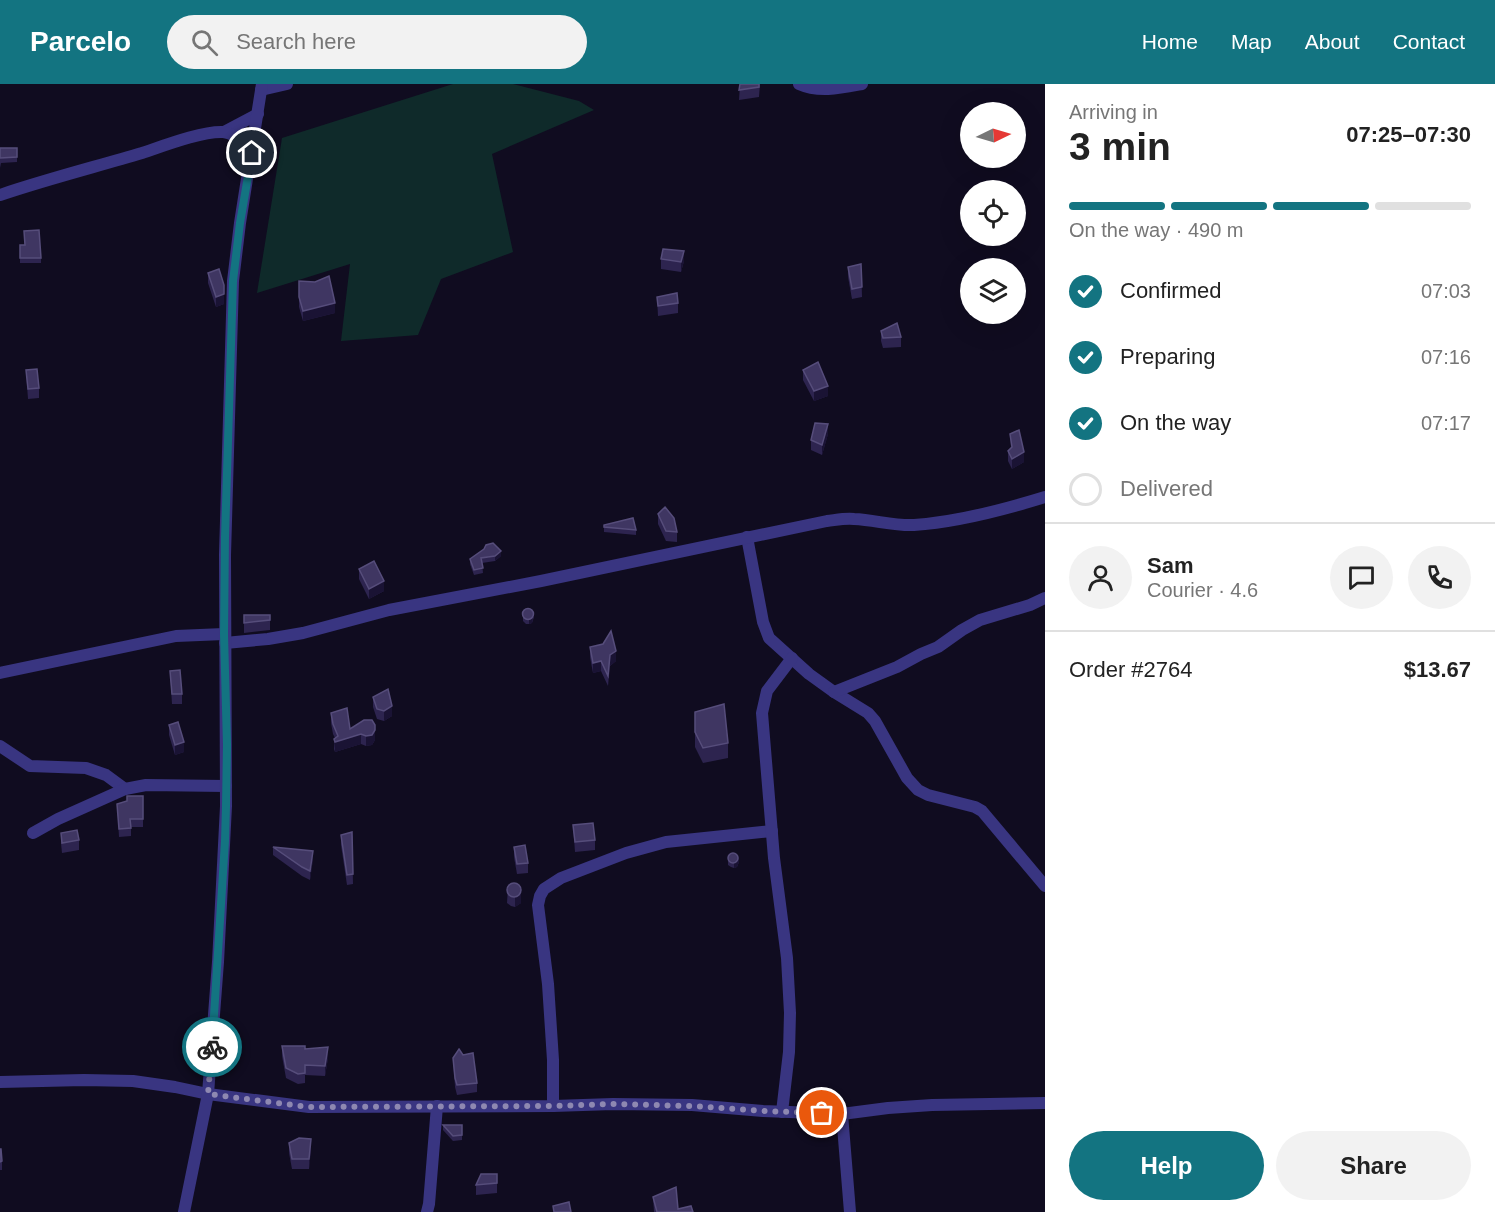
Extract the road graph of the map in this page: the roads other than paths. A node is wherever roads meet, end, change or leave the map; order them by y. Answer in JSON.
{"nodes":[{"id":1,"x":288,"y":84,"type":"edge"},
{"id":2,"x":799,"y":84,"type":"edge"},
{"id":3,"x":862,"y":84,"type":"edge"},
{"id":4,"x":262,"y":87,"type":"edge"},
{"id":5,"x":258,"y":114,"type":"junction"},
{"id":6,"x":224,"y":132,"type":"junction"},
{"id":7,"x":252,"y":153,"type":"junction"},
{"id":8,"x":0,"y":195,"type":"edge"},
{"id":9,"x":1045,"y":497,"type":"edge"},
{"id":10,"x":747,"y":537,"type":"junction"},
{"id":11,"x":1045,"y":598,"type":"edge"},
{"id":12,"x":225,"y":638,"type":"junction"},
{"id":13,"x":792,"y":658,"type":"junction"},
{"id":14,"x":0,"y":673,"type":"edge"},
{"id":15,"x":834,"y":692,"type":"junction"},
{"id":16,"x":0,"y":746,"type":"edge"},
{"id":17,"x":226,"y":786,"type":"junction"},
{"id":18,"x":125,"y":789,"type":"junction"},
{"id":19,"x":772,"y":831,"type":"junction"},
{"id":20,"x":33,"y":833,"type":"dead end"},
{"id":21,"x":1045,"y":886,"type":"edge"},
{"id":22,"x":0,"y":1082,"type":"edge"},
{"id":23,"x":208,"y":1094,"type":"junction"},
{"id":24,"x":1045,"y":1103,"type":"edge"},
{"id":25,"x":437,"y":1106,"type":"junction"},
{"id":26,"x":553,"y":1106,"type":"junction"},
{"id":27,"x":782,"y":1112,"type":"junction"},
{"id":28,"x":842,"y":1114,"type":"junction"},
{"id":29,"x":184,"y":1212,"type":"edge"},
{"id":30,"x":427,"y":1212,"type":"edge"},
{"id":31,"x":850,"y":1212,"type":"edge"}],
"edges":[{"from":1,"to":4,"type":"street"},
{"from":2,"to":3,"type":"street"},
{"from":4,"to":5,"type":"street"},
{"from":5,"to":6,"type":"street"},
{"from":5,"to":7,"type":"street"},
{"from":6,"to":7,"type":"street"},
{"from":6,"to":8,"type":"street"},
{"from":7,"to":12,"type":"street"},
{"from":9,"to":10,"type":"street"},
{"from":10,"to":12,"type":"street"},
{"from":10,"to":13,"type":"street"},
{"from":11,"to":15,"type":"street"},
{"from":12,"to":14,"type":"street"},
{"from":12,"to":17,"type":"street"},
{"from":13,"to":15,"type":"street"},
{"from":13,"to":19,"type":"street"},
{"from":15,"to":21,"type":"street"},
{"from":16,"to":18,"type":"street"},
{"from":17,"to":18,"type":"street"},
{"from":17,"to":23,"type":"street"},
{"from":18,"to":20,"type":"street"},
{"from":19,"to":26,"type":"street"},
{"from":19,"to":27,"type":"street"},
{"from":22,"to":23,"type":"street"},
{"from":23,"to":25,"type":"street"},
{"from":23,"to":29,"type":"street"},
{"from":24,"to":28,"type":"street"},
{"from":25,"to":26,"type":"street"},
{"from":25,"to":30,"type":"street"},
{"from":26,"to":27,"type":"street"},
{"from":27,"to":28,"type":"street"},
{"from":28,"to":31,"type":"street"}]}
